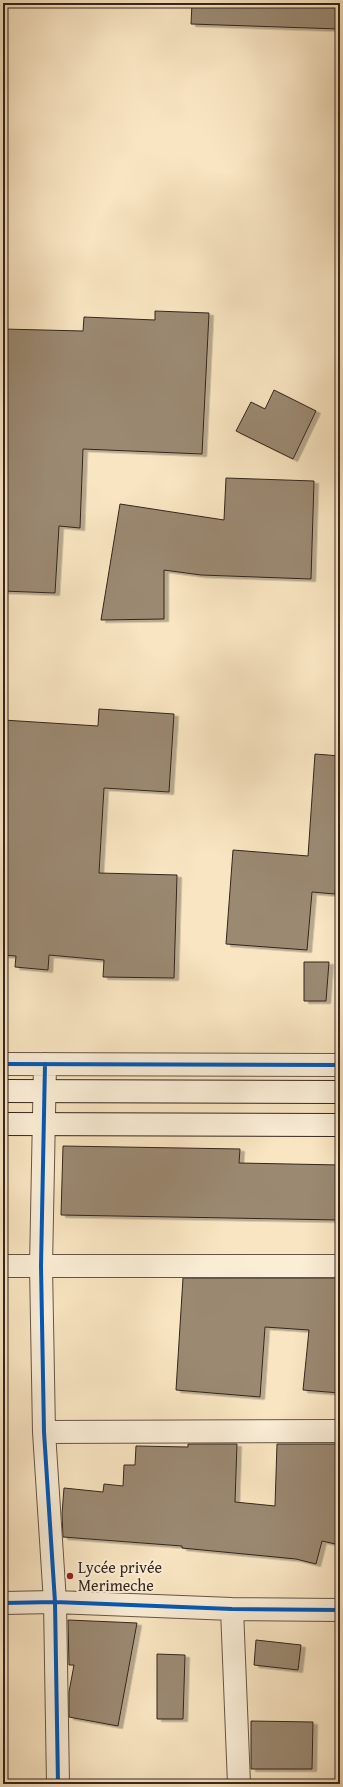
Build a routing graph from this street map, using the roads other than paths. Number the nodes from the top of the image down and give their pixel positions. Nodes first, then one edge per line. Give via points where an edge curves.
1 (3, 1064) edge
2 (45, 1064) junction
3 (340, 1065) edge
4 (3, 1091) edge
5 (45, 1091) junction
6 (340, 1092) edge
7 (3, 1124) edge
8 (43, 1124) junction
9 (340, 1125) edge
10 (3, 1266) edge
11 (41, 1266) junction
12 (340, 1266) edge
13 (340, 1431) edge
14 (44, 1432) junction
15 (55, 1602) junction
16 (3, 1603) edge
17 (232, 1609) junction
18 (340, 1610) edge
19 (58, 1784) edge
20 (239, 1784) edge

1 - 2 street
2 - 3 street
2 - 5 street
4 - 5 street
5 - 6 street
5 - 8 street
7 - 8 street
8 - 9 street
8 - 11 street
10 - 11 street
11 - 12 street
11 - 14 street
13 - 14 street
14 - 15 street
15 - 16 street
15 - 17 street
15 - 19 street
17 - 18 street
17 - 20 street

